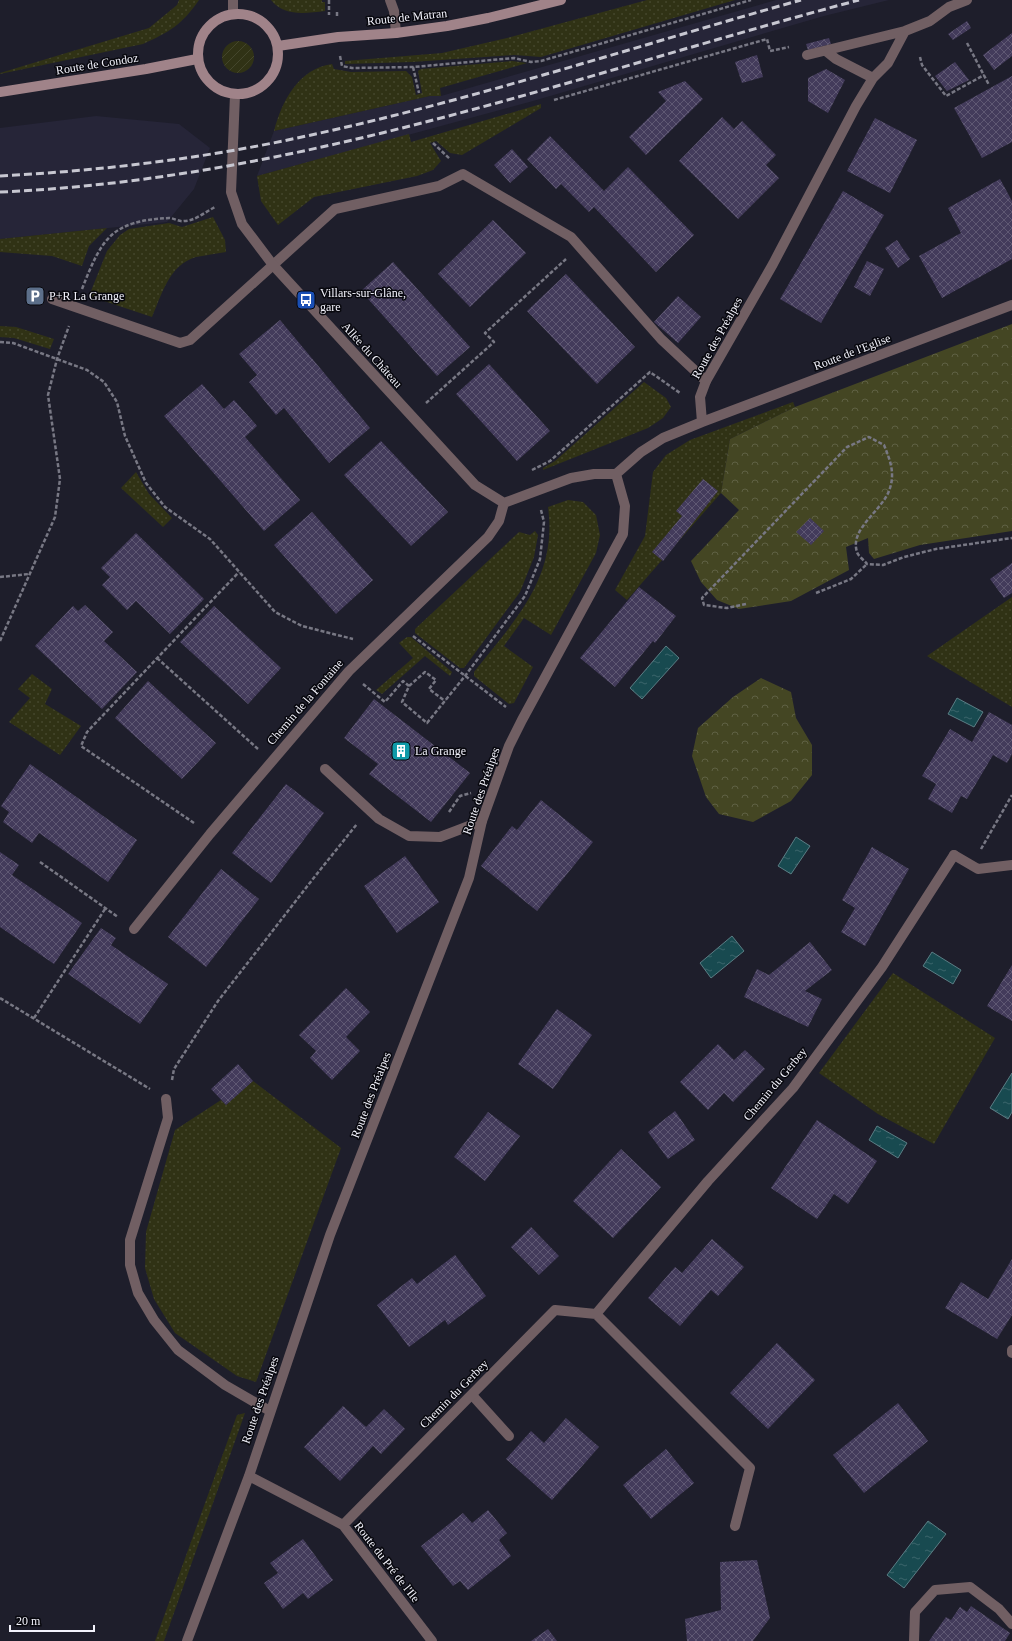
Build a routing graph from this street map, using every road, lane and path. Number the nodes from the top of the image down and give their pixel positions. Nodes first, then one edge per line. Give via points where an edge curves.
1 (233, 0) edge
2 (329, 0) edge
3 (390, 0) edge
4 (560, 0) edge
5 (752, 0) edge
6 (967, 0) edge
7 (233, 14) junction
8 (329, 15) dead end
9 (904, 31) junction
10 (396, 33) junction
11 (967, 43) dead end
12 (278, 46) junction
13 (779, 49) dead end
14 (826, 51) junction
15 (808, 54) dead end
16 (920, 57) dead end
17 (197, 59) junction
18 (984, 75) junction
19 (873, 78) junction
20 (989, 85) dead end
21 (0, 92) edge
22 (419, 93) dead end
23 (235, 95) junction
24 (554, 100) dead end
25 (184, 222) dead end
26 (580, 247) junction
27 (273, 265) junction
28 (52, 299) dead end
29 (1012, 305) edge
30 (75, 308) junction
31 (0, 342) edge
32 (57, 359) junction
33 (706, 381) junction
34 (700, 397) junction
35 (410, 417) junction
36 (702, 422) junction
37 (616, 474) junction
38 (536, 491) junction
39 (504, 503) junction
40 (1012, 538) edge
41 (867, 564) junction
42 (239, 572) junction
43 (30, 574) junction
44 (0, 577) edge
45 (816, 593) dead end
46 (746, 604) dead end
47 (399, 625) junction
48 (0, 642) edge
49 (375, 645) junction
50 (157, 658) junction
51 (349, 671) junction
52 (465, 676) junction
53 (409, 686) junction
54 (445, 701) junction
55 (522, 720) junction
56 (271, 761) junction
57 (324, 769) dead end
58 (475, 792) dead end
59 (1012, 795) edge
60 (369, 810) junction
61 (448, 813) dead end
62 (482, 821) junction
63 (210, 834) junction
64 (40, 862) dead end
65 (972, 865) junction
66 (1012, 865) edge
67 (105, 908) junction
68 (134, 929) joint
69 (0, 998) edge
70 (34, 1018) junction
71 (164, 1098) junction
72 (596, 1314) junction
73 (472, 1395) junction
74 (270, 1411) junction
75 (510, 1436) dead end
76 (248, 1476) junction
77 (343, 1526) junction
78 (735, 1526) dead end
79 (1012, 1624) edge
80 (187, 1641) edge
81 (432, 1641) edge
82 (914, 1641) edge

1 - 7 street
2 - 8 path
3 - 10 street
4 - 10 main road, Route de Matran via 488,18
5 - 22 path via 541,61 530,62 514,58 412,67
6 - 9 street via 949,7 930,21
7 - 12 main road via 246,14 266,24
7 - 17 main road via 212,23 202,36
9 - 14 street
9 - 19 street, Route des Préalpes via 888,63
10 - 12 main road, Route de Matran via 338,37
11 - 18 path
12 - 23 main road via 278,64 273,76 264,86 250,93
13 - 24 path via 770,51 767,39
14 - 15 street
14 - 19 street
16 - 18 path via 922,65 946,96
17 - 21 main road, Route de Condoz via 146,70
17 - 23 main road via 208,83 219,91
18 - 20 path
19 - 33 street, Route des Préalpes via 773,264
23 - 27 street, Allée du Château via 231,192 242,224
25 - 30 path via 171,218 128,224 117,230 100,248
26 - 27 street via 571,237 463,174 439,186 335,209
26 - 33 street via 661,339
26 - 35 path via 485,333 494,342
27 - 30 street via 190,340 180,343
27 - 35 street, Allée du Château
28 - 30 street
29 - 36 street, Route de l'Eglise
30 - 32 path
31 - 32 path via 13,343
32 - 42 path via 87,370 104,382 116,402 124,436 146,484 165,507 210,539
32 - 43 path via 48,395 60,479 55,517
33 - 34 street, Route des Préalpes
34 - 36 street, Route des Préalpes
34 - 38 path via 678,393 650,372 550,461 530,470
35 - 39 street, Allée du Château via 475,485
36 - 37 street via 663,438 641,452
37 - 38 street via 571,478
37 - 55 street, Route des Préalpes via 625,506 623,534
38 - 39 street
38 - 52 path via 544,522 540,559 525,596
39 - 47 street, Chemin de la Fontaine via 499,521 488,537
40 - 41 path via 936,549 882,565
41 - 45 path via 851,579
41 - 46 path via 857,553 856,541 860,530 881,505 890,488 892,467 884,446 869,437 847,447 702,598 704,605 727,608
42 - 49 path via 275,612 302,626
42 - 50 path
43 - 44 path
43 - 48 path
47 - 49 street, Chemin de la Fontaine
47 - 52 path
49 - 51 street, Chemin de la Fontaine
50 - 56 path
50 - 63 path via 87,732 80,746
51 - 53 path via 385,702 403,681
51 - 56 street, Chemin de la Fontaine
52 - 54 path
52 - 55 path
53 - 54 path via 425,672 436,680 429,689
53 - 54 path via 402,702 427,722
55 - 62 street, Route des Préalpes via 509,746
56 - 63 street, Chemin de la Fontaine
57 - 60 street
58 - 61 path via 460,796
59 - 65 path
60 - 62 street via 379,819 409,836 440,837
60 - 71 path via 218,1001 174,1069
62 - 74 street, Route des Préalpes via 468,878 330,1235
63 - 68 street, Chemin de la Fontaine
64 - 67 path
65 - 66 street via 978,869
65 - 72 street, Chemin du Gerbey via 954,855 882,967 793,1088 708,1181
67 - 68 path
67 - 70 path
69 - 70 path
70 - 71 path
71 - 74 street via 168,1118 130,1240 130,1265 138,1293 154,1320 178,1350 225,1385
72 - 73 street, Chemin du Gerbey via 555,1310
72 - 78 street via 750,1468
73 - 75 street
73 - 77 street, Chemin du Gerbey
74 - 76 street, Route des Préalpes
76 - 77 street, Route du Pré de l'Ile
76 - 80 street, Route des Préalpes
77 - 81 street, Route du Pré de l'Ile
79 - 82 street via 970,1587 935,1590 915,1612

